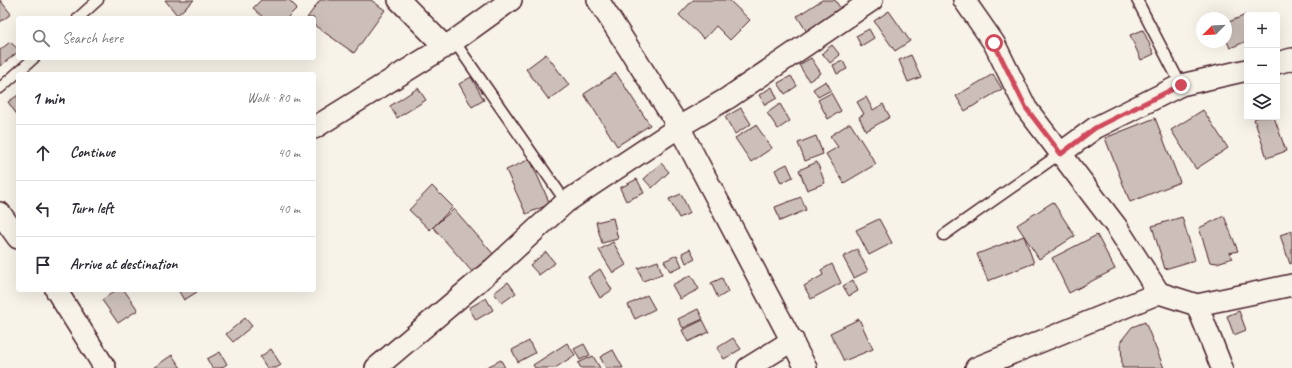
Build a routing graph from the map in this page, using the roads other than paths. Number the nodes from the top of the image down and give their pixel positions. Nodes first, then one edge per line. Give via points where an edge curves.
1 (98, 0) edge
2 (399, 0) edge
3 (511, 0) edge
4 (598, 0) edge
5 (872, 0) edge
6 (964, 0) edge
7 (1137, 0) edge
8 (80, 16) edge
9 (450, 44) junction
10 (1292, 59) edge
11 (32, 60) edge
12 (1280, 62) edge
13 (1244, 71) edge
14 (18, 72) edge
15 (16, 74) edge
16 (1181, 85) junction
17 (0, 88) edge
18 (316, 127) edge
19 (679, 127) junction
20 (1061, 154) junction
21 (566, 202) junction
22 (0, 214) edge
23 (16, 235) edge
24 (944, 235) dead end
25 (1292, 285) edge
26 (58, 292) edge
27 (1159, 293) junction
28 (1197, 305) junction
29 (793, 340) junction
30 (105, 368) edge
31 (376, 368) edge
32 (748, 368) edge
33 (806, 368) edge
34 (976, 368) edge
35 (1222, 368) edge

1 - 8 lane
2 - 9 street
3 - 9 street
4 - 19 street
5 - 19 street via 728,98
6 - 20 street via 994,43 1026,108
7 - 16 lane
9 - 18 street
9 - 21 lane
10 - 12 street
11 - 14 lane
13 - 16 street
15 - 17 lane
16 - 20 street via 1095,128
19 - 21 street
19 - 29 street
20 - 24 lane
20 - 27 street via 1116,226
21 - 31 street via 494,268
22 - 23 street
25 - 28 street
26 - 30 street
27 - 28 street
27 - 34 street
28 - 35 street
29 - 32 street
29 - 33 street

